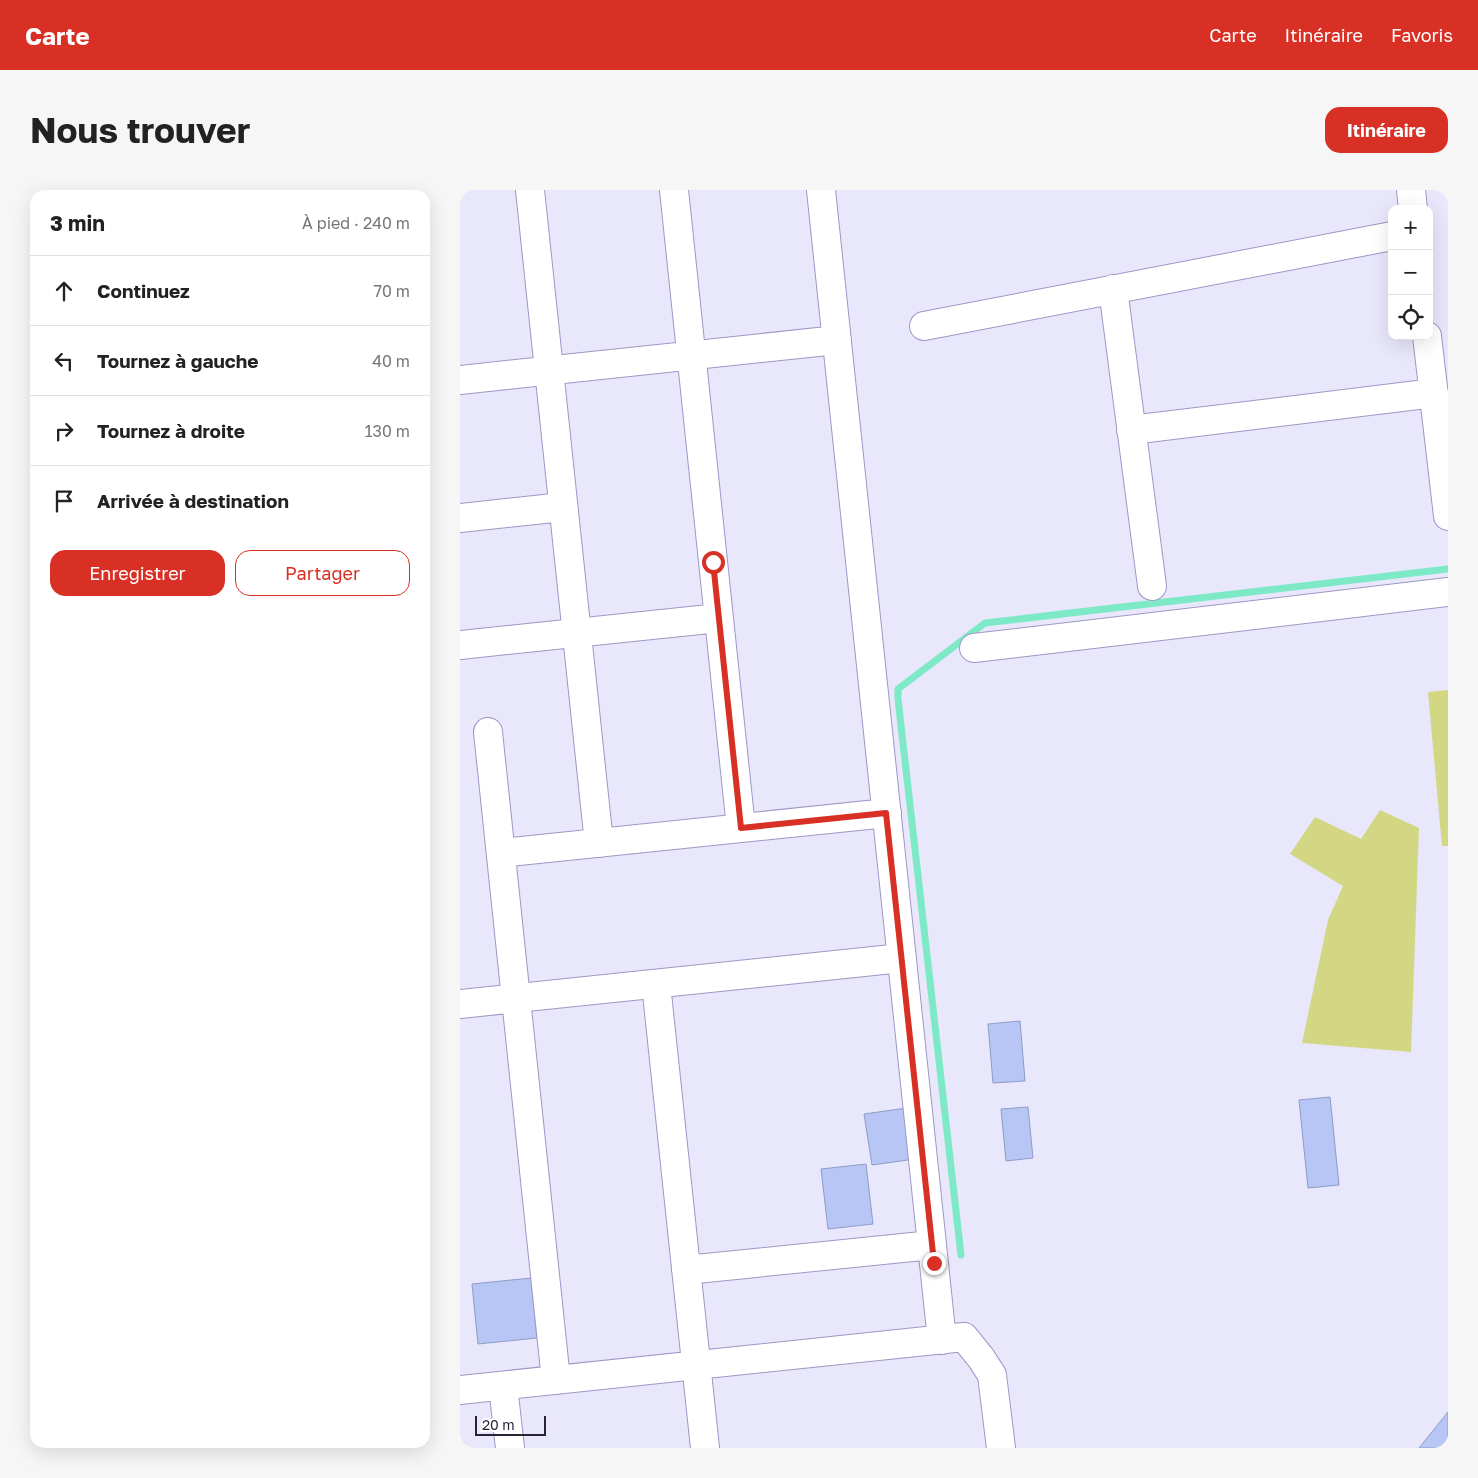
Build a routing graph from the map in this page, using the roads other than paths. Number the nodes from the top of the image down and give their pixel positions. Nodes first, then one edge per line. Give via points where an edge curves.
1 (530, 190) edge
2 (674, 190) edge
3 (821, 190) edge
4 (1411, 190) edge
5 (1413, 205) edge
6 (1388, 237) edge
7 (1113, 290) junction
8 (924, 326) dead end
9 (837, 340) junction
10 (1428, 340) edge
11 (691, 356) junction
12 (549, 370) junction
13 (460, 380) edge
14 (1434, 393) junction
15 (1131, 430) junction
16 (563, 508) junction
17 (1448, 516) edge
18 (460, 518) edge
19 (1152, 586) dead end
20 (1448, 592) edge
21 (719, 618) junction
22 (576, 633) junction
23 (460, 645) edge
24 (974, 648) dead end
25 (488, 732) dead end
26 (886, 813) junction
27 (741, 828) junction
28 (599, 843) junction
29 (501, 853) junction
30 (902, 958) junction
31 (656, 984) junction
32 (516, 998) junction
33 (460, 1004) edge
34 (932, 1244) junction
35 (686, 1270) junction
36 (942, 1340) junction
37 (696, 1365) junction
38 (556, 1380) junction
39 (503, 1386) junction
40 (460, 1390) edge
41 (510, 1448) edge
42 (705, 1448) edge
43 (1001, 1448) edge

1 - 12 street
2 - 11 street
3 - 9 street
4 - 5 street
6 - 7 street
7 - 8 street
7 - 15 street
9 - 11 street
9 - 26 street
10 - 14 street
11 - 12 street
11 - 21 street
12 - 13 street
12 - 16 street
14 - 15 street
14 - 17 street
15 - 19 street
16 - 18 street
16 - 22 street
20 - 24 street
21 - 22 street
21 - 27 street
22 - 23 street
22 - 28 street
25 - 29 street
26 - 27 street
26 - 30 street
27 - 28 street
28 - 29 street
29 - 32 street
30 - 31 street
30 - 34 street
31 - 32 street
31 - 35 street
32 - 33 street
32 - 38 street
34 - 35 street
34 - 36 street
35 - 37 street
36 - 37 street
36 - 43 street via 964,1337 992,1375
37 - 38 street
37 - 42 street
38 - 39 street
39 - 40 street
39 - 41 street

